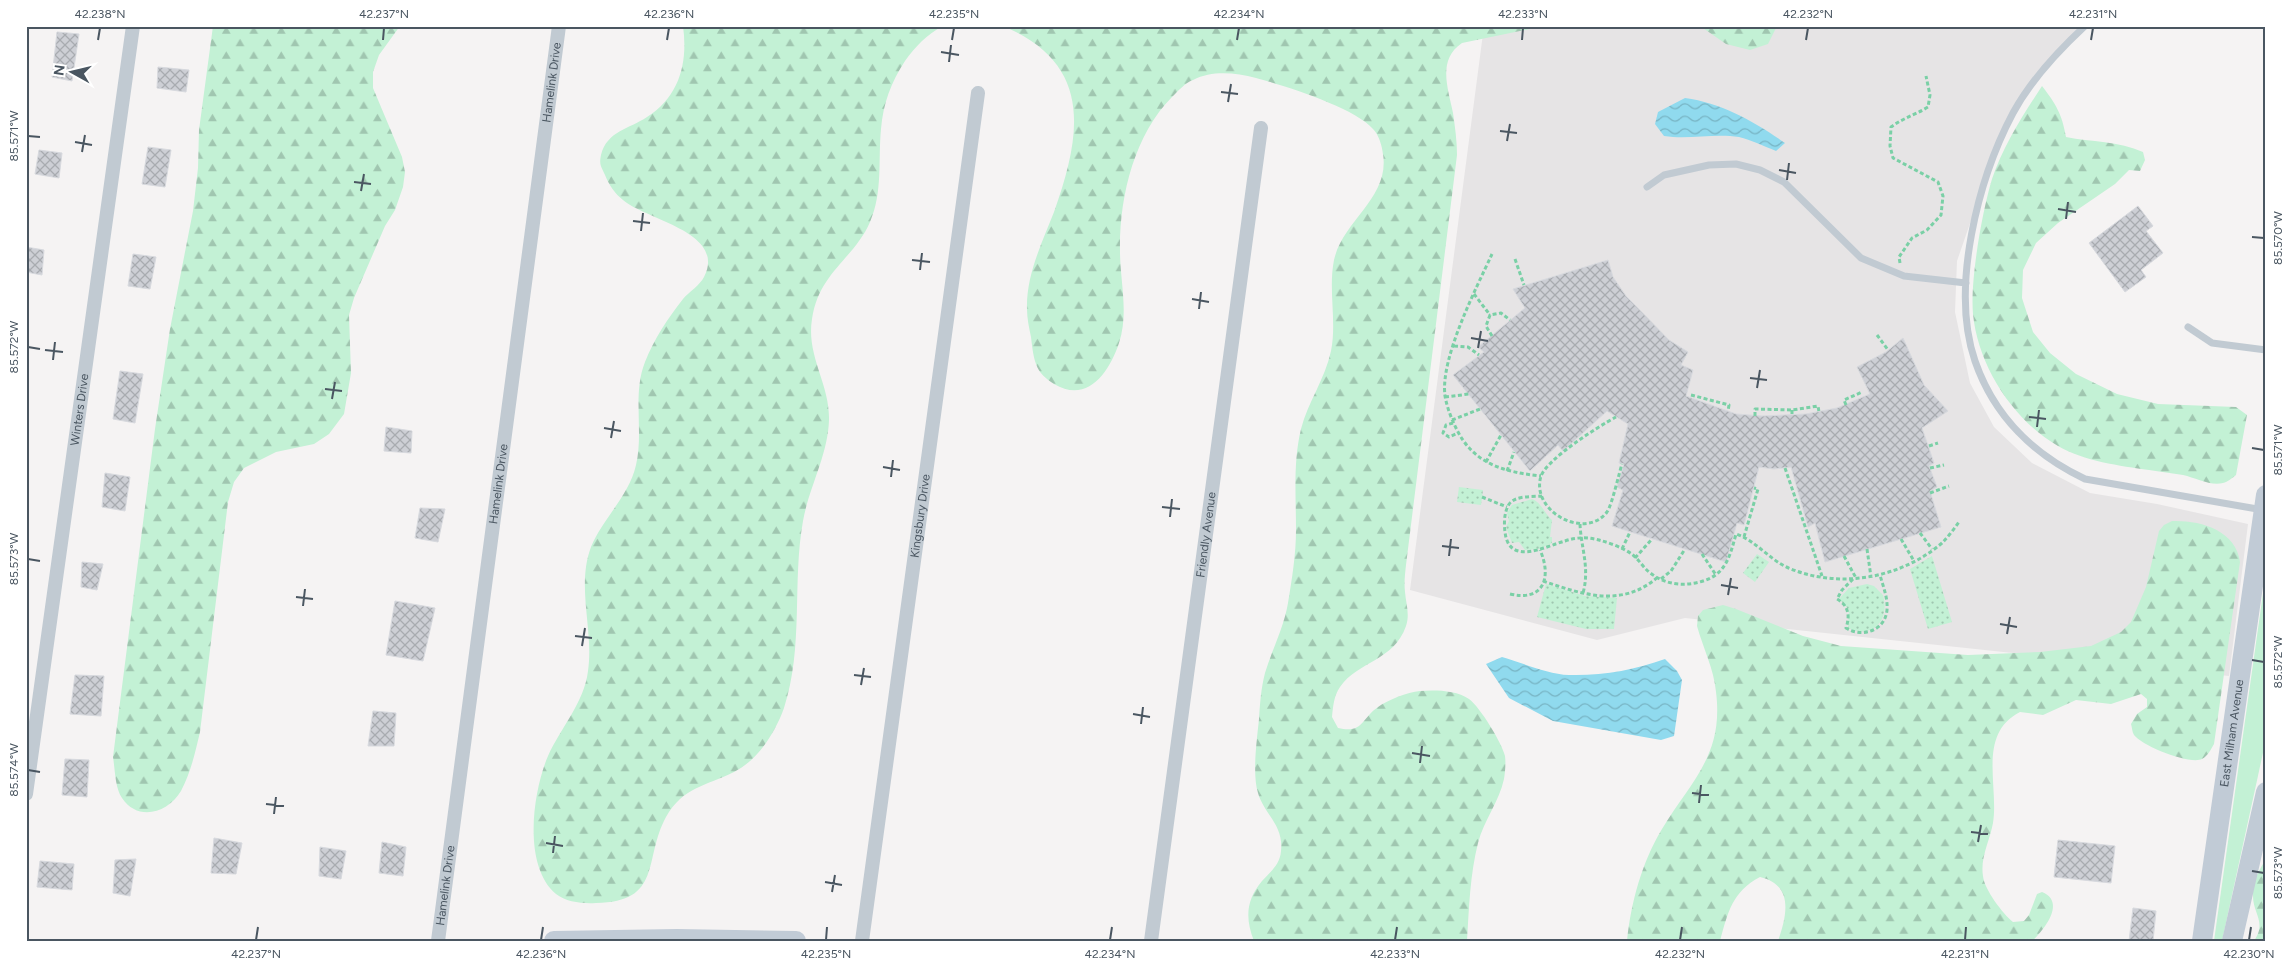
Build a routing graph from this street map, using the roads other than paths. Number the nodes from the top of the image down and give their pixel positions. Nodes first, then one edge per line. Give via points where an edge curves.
1 (134, 26) edge
2 (559, 26) edge
3 (2085, 26) edge
4 (978, 93) dead end
5 (1261, 128) dead end
6 (1647, 187) dead end
7 (1966, 283) junction
8 (2188, 327) dead end
9 (2266, 350) edge
10 (2265, 502) edge
11 (2266, 792) edge
12 (26, 794) edge
13 (438, 941) edge
14 (554, 941) edge
15 (796, 941) edge
16 (862, 941) edge
17 (1151, 941) edge
18 (2202, 941) edge
19 (2232, 941) edge

1 - 12 street, Winters Drive
2 - 13 street, Hamelink Drive
3 - 7 lane via 2057,52 2029,89 1996,148 1981,191
4 - 16 street, Kingsbury Drive
5 - 17 street, Friendly Avenue
6 - 7 lane via 1664,175 1709,165 1736,164 1760,170 1784,182 1861,258 1904,276
7 - 10 lane via 1968,324 1975,361 1989,391 2006,420 2030,445 2060,467 2085,479
8 - 9 lane via 2212,343
10 - 18 street, East Milham Avenue
11 - 19 street
14 - 15 street

